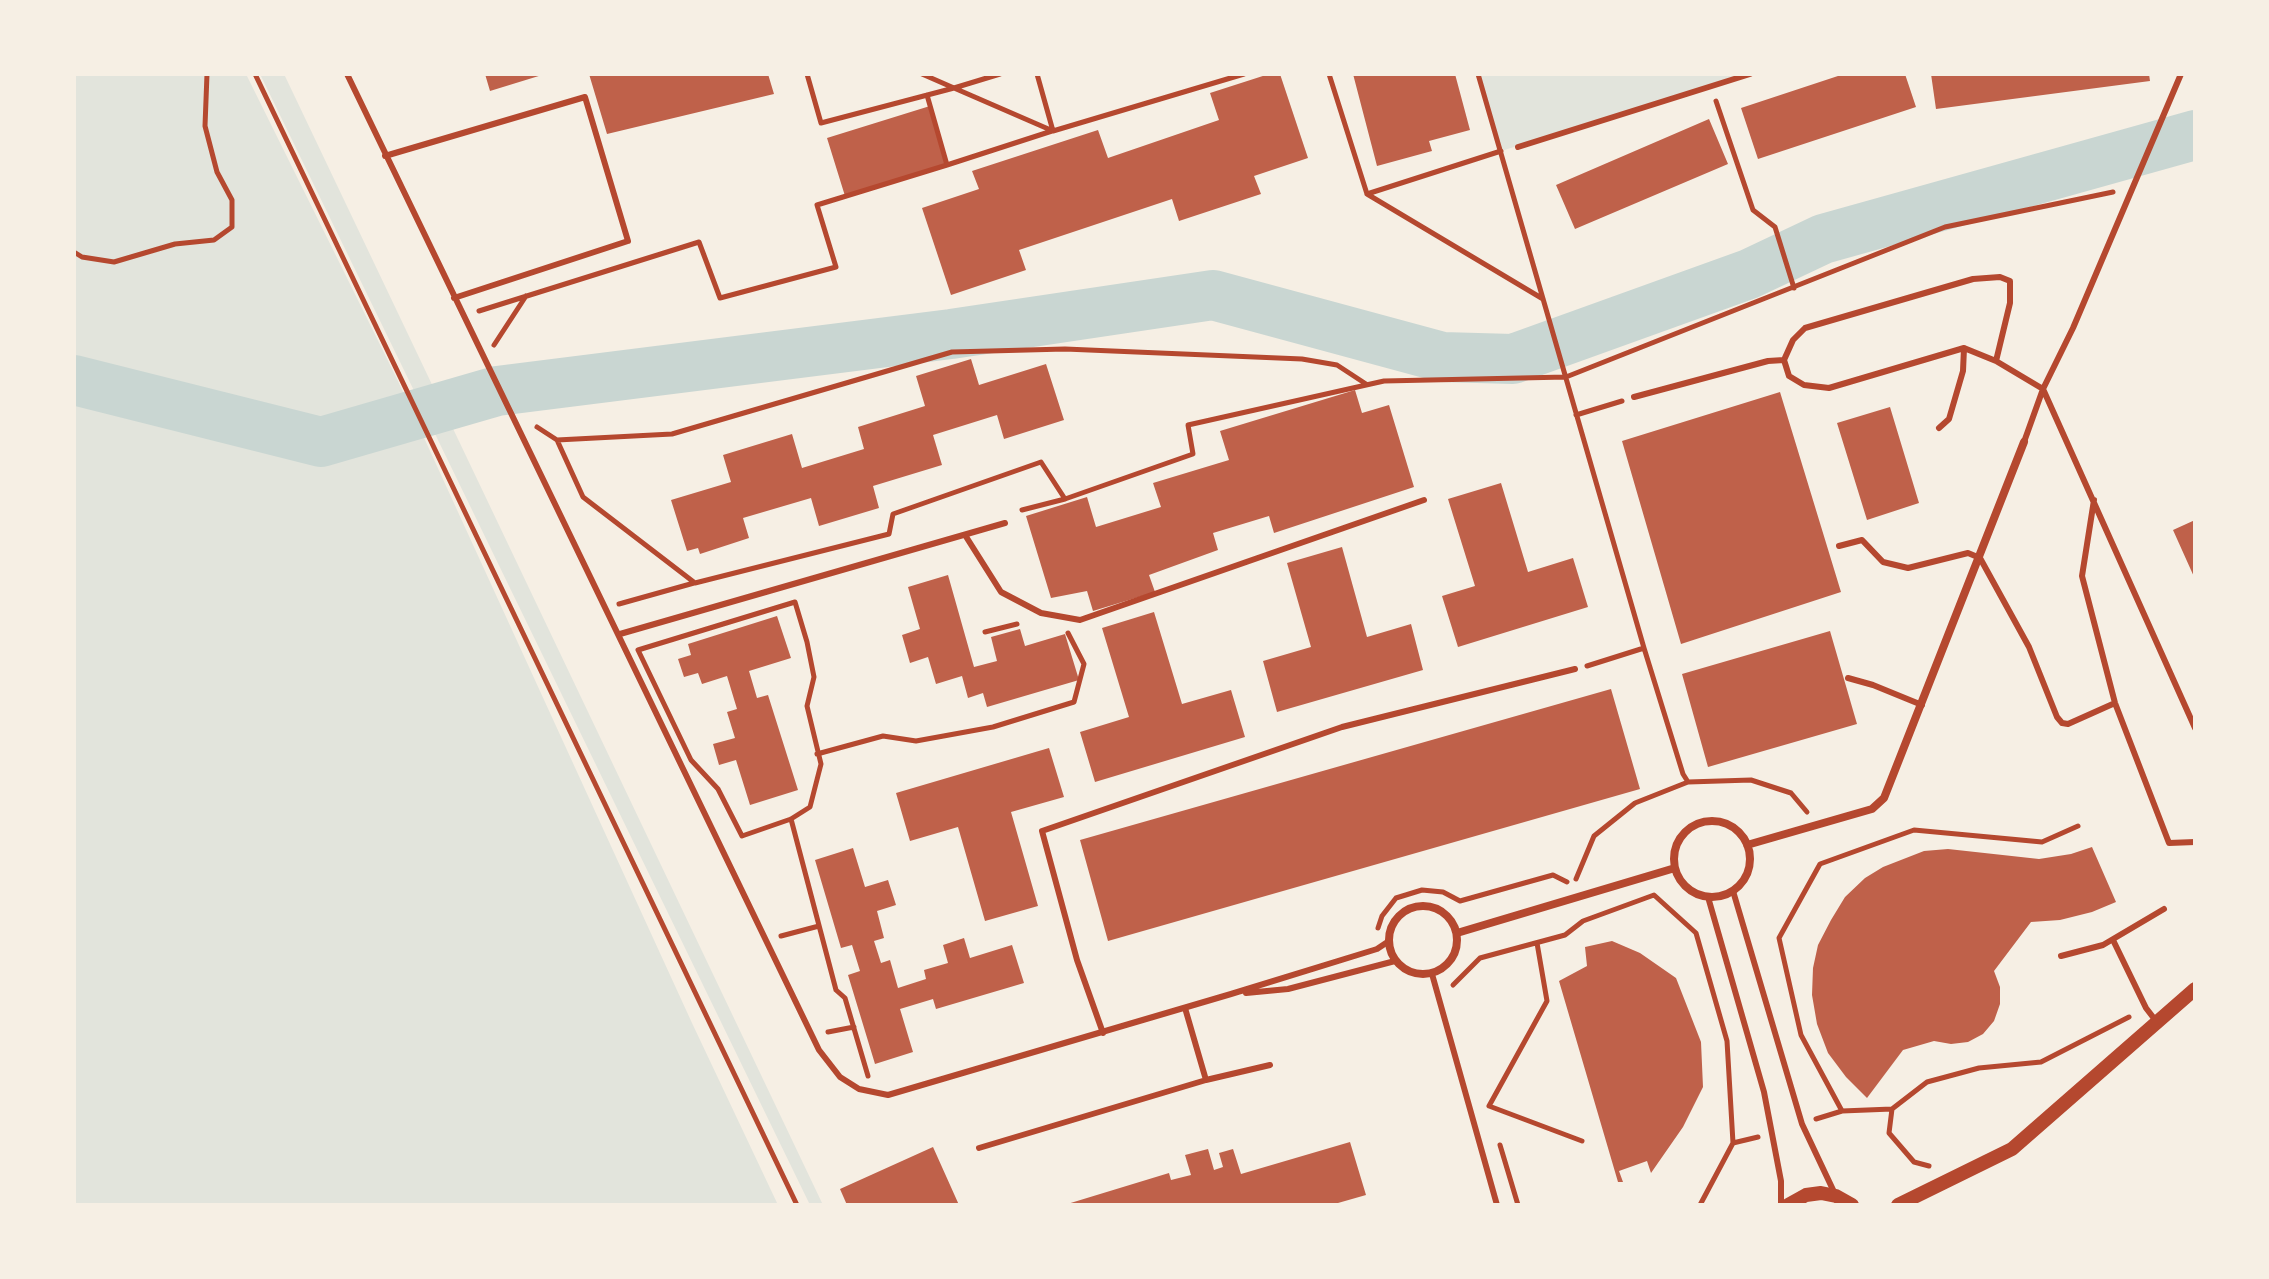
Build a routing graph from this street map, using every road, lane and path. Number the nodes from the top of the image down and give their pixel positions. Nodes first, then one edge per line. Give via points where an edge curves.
1 (207, 74) edge
2 (255, 74) edge
3 (347, 74) edge
4 (807, 74) edge
5 (922, 74) edge
6 (1000, 74) edge
7 (1037, 74) edge
8 (1213, 74) edge
9 (1244, 74) edge
10 (1329, 74) edge
11 (1478, 74) edge
12 (1750, 74) edge
13 (2181, 74) edge
14 (1216, 82) junction
15 (1711, 87) junction
16 (954, 88) junction
17 (927, 95) junction
18 (1053, 131) junction
19 (1518, 147) dead end
20 (1501, 151) junction
21 (385, 156) junction
22 (947, 165) junction
23 (2116, 191) dead end
24 (1367, 194) junction
25 (74, 252) edge
26 (1794, 288) junction
27 (526, 296) junction
28 (454, 298) junction
29 (1543, 299) junction
30 (478, 311) dead end
31 (1964, 348) junction
32 (492, 349) dead end
33 (1784, 360) junction
34 (1996, 361) junction
35 (1566, 377) junction
36 (1367, 384) junction
37 (2043, 389) junction
38 (1634, 397) joint
39 (1576, 415) junction
40 (526, 421) dead end
41 (1939, 428) dead end
42 (557, 440) junction
43 (2024, 442) joint
44 (1065, 499) junction
45 (1424, 500) dead end
46 (2094, 500) junction
47 (1022, 510) dead end
48 (1005, 523) dead end
49 (965, 535) junction
50 (1839, 546) dead end
51 (1980, 558) junction
52 (695, 583) junction
53 (616, 605) dead end
54 (1009, 613) dead end
55 (1017, 624) junction
56 (1029, 624) dead end
57 (1065, 627) dead end
58 (985, 632) dead end
59 (620, 634) junction
60 (1644, 648) junction
61 (1606, 660) dead end
62 (1575, 669) dead end
63 (1848, 678) dead end
64 (2115, 703) junction
65 (1922, 705) junction
66 (2195, 728) edge
67 (817, 754) junction
68 (1688, 782) junction
69 (1811, 815) dead end
70 (791, 819) junction
71 (2078, 826) dead end
72 (2195, 842) edge
73 (1747, 845) junction
74 (1675, 868) junction
75 (1733, 891) junction
76 (1708, 897) junction
77 (2164, 909) dead end
78 (819, 926) junction
79 (1457, 933) junction
80 (1375, 934) dead end
81 (777, 938) dead end
82 (2113, 940) junction
83 (1389, 941) junction
84 (1537, 943) junction
85 (2061, 956) dead end
86 (1395, 961) junction
87 (1432, 974) junction
88 (2195, 989) edge
89 (1231, 994) junction
90 (1457, 1000) dead end
91 (1185, 1008) junction
92 (2146, 1008) junction
93 (2157, 1022) junction
94 (854, 1027) junction
95 (825, 1033) dead end
96 (1103, 1033) junction
97 (2111, 1036) dead end
98 (1270, 1065) dead end
99 (869, 1080) dead end
100 (1206, 1080) junction
101 (1484, 1091) dead end
102 (1489, 1106) junction
103 (1892, 1109) junction
104 (1842, 1111) junction
105 (1816, 1119) dead end
106 (1493, 1120) dead end
107 (1497, 1134) dead end
108 (1758, 1137) dead end
109 (1582, 1141) dead end
110 (1733, 1143) junction
111 (979, 1148) dead end
112 (1936, 1168) dead end
113 (1836, 1196) junction
114 (797, 1205) edge
115 (1497, 1205) edge
116 (1518, 1205) edge
117 (1700, 1205) edge
118 (1781, 1205) edge
119 (1788, 1205) edge
120 (1852, 1205) edge
121 (1898, 1205) edge

1 - 25 path via 205,126 217,172 232,200 232,227 214,240 175,244 114,262
2 - 114 path
3 - 21 lane
4 - 17 path via 821,123
5 - 16 path
6 - 16 path
7 - 18 path
8 - 14 path
9 - 14 path
10 - 24 path
11 - 20 path
12 - 15 lane
13 - 37 lane
14 - 18 path
15 - 19 lane
15 - 26 path via 1753,210 1775,227
16 - 17 path
16 - 18 path
17 - 22 path
18 - 22 path
20 - 24 path
20 - 29 path
21 - 28 lane
21 - 28 lane via 585,97 628,241
22 - 27 path via 817,205 836,267 720,298 699,242
23 - 26 path via 1945,227
24 - 29 path
26 - 35 path
27 - 30 path
27 - 32 path
28 - 59 lane
29 - 35 path
31 - 33 lane via 1829,388 1804,385 1789,376
31 - 34 lane
31 - 41 lane via 1949,419
33 - 34 lane via 1805,328 1973,279 2000,277 2010,281 2010,303
33 - 38 lane
34 - 37 lane
35 - 36 path
35 - 39 path
36 - 42 path via 1337,365 1302,359 1065,349 952,352 672,434
36 - 44 path via 1188,425 1193,454
37 - 43 lane
37 - 46 lane
38 - 39 path
39 - 60 path
40 - 42 path
42 - 52 path via 583,497
43 - 51 street
44 - 47 path
44 - 52 path via 1041,462 893,514 889,534
45 - 49 lane via 1080,620 1041,613 1001,592
46 - 64 lane via 2082,576
46 - 66 lane
48 - 49 lane
49 - 59 lane
50 - 51 lane via 1862,540 1883,562 1908,568 1968,553
51 - 64 lane via 2029,647 2062,723
51 - 65 street
52 - 53 path
54 - 55 path
55 - 56 path
55 - 58 path
57 - 67 path via 1084,664 1074,702 993,727 916,741 883,736
59 - 96 lane via 819,1050 840,1077 859,1089 888,1095
60 - 61 path
60 - 68 path
62 - 96 lane via 1342,727 1042,831
63 - 65 lane
64 - 72 lane via 2169,843
65 - 73 street via 1884,798 1872,809
67 - 70 path via 821,764 810,807
67 - 70 path via 807,706 814,677 795,602 638,650 691,760 718,789 742,836
68 - 69 path via 1751,780 1791,793
68 - 80 path via 1635,803 1594,836 1573,885 1553,875 1460,901 1422,890 1396,898
70 - 78 path
71 - 104 path via 2042,842 1914,830 1820,864 1779,938 1801,1035
73 - 74 street via 1730,825 1702,822 1677,843
73 - 75 street via 1749,869
74 - 76 street via 1686,887
74 - 79 street
75 - 76 street
75 - 113 lane via 1802,1124
76 - 118 lane via 1764,1092
77 - 82 lane
78 - 81 path
78 - 94 path via 836,990 845,998
79 - 83 street via 1440,910 1421,906 1395,920
79 - 87 street via 1449,963
82 - 85 lane
82 - 92 lane
83 - 86 street
83 - 89 lane
84 - 90 path via 1480,958 1452,984
84 - 102 path via 1547,1001
84 - 110 path via 1654,895 1696,933 1727,1041
86 - 87 street via 1418,974
86 - 89 lane via 1288,989
87 - 115 lane
88 - 93 street
89 - 91 lane
91 - 96 lane
91 - 100 lane
92 - 93 lane
92 - 97 path
92 - 103 path via 2041,1062 1979,1068 1927,1082
93 - 121 street via 2012,1149
94 - 95 path
94 - 99 path
98 - 100 lane
100 - 111 lane
101 - 102 path
102 - 106 path
102 - 109 path
103 - 104 path
103 - 112 path via 1889,1133 1914,1162
104 - 105 path
107 - 116 path
108 - 110 path
110 - 117 path
113 - 119 street via 1806,1195
113 - 120 street

